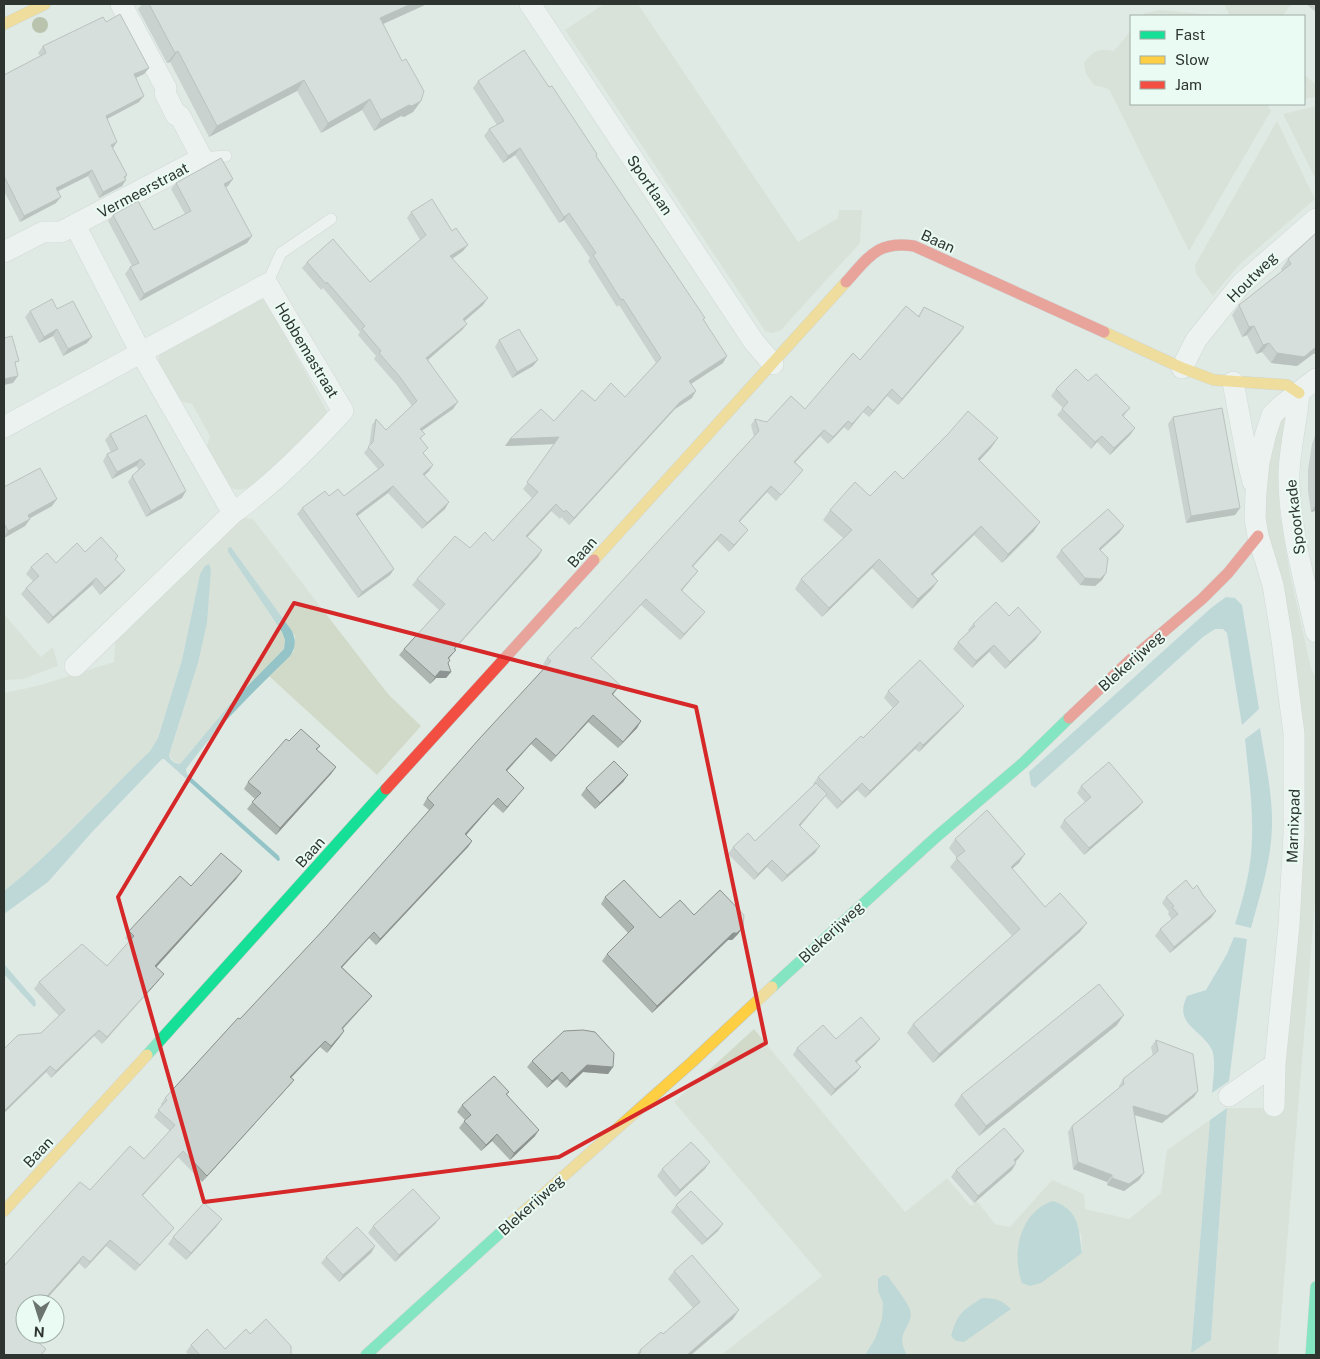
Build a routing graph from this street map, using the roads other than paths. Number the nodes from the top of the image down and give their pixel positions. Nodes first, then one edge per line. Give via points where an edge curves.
1 (45, 4) edge
2 (121, 4) edge
3 (530, 4) edge
4 (4, 24) edge
5 (226, 156) dead end
6 (202, 158) junction
7 (1316, 218) edge
8 (330, 219) dead end
9 (74, 225) junction
10 (4, 252) edge
11 (267, 284) junction
12 (140, 351) junction
13 (773, 364) junction
14 (1182, 368) junction
15 (1316, 379) edge
16 (1233, 382) junction
17 (1299, 393) junction
18 (4, 427) edge
19 (1256, 492) junction
20 (233, 513) junction
21 (1258, 536) junction
22 (1316, 632) edge
23 (75, 666) dead end
24 (1275, 1064) junction
25 (1229, 1096) dead end
26 (1274, 1106) dead end
27 (4, 1211) edge
28 (1316, 1287) edge
29 (366, 1355) edge
30 (1311, 1355) edge

1 - 4 street
2 - 6 street, Vermeerstraat via 166,88 165,93 176,115 180,116
3 - 13 street, Sportlaan via 754,342
5 - 6 lane
6 - 9 street, Vermeerstraat
7 - 14 street, Houtweg via 1241,284 1196,340
8 - 11 lane via 281,253
9 - 10 street, Vermeerstraat via 61,232 43,232
9 - 12 street
11 - 12 street
11 - 20 street, Hobbemastraat via 343,412 256,496
12 - 18 street
12 - 20 street
13 - 14 street, Baan via 874,251 900,244 921,249
13 - 27 street, Baan
14 - 16 street, Baan via 1214,380
15 - 17 street
16 - 17 street, Baan via 1287,385
16 - 19 street
17 - 19 street via 1272,415 1259,462
17 - 22 street, Spoorkade via 1290,462 1290,494
19 - 21 street
20 - 23 street, Hobbemastraat
21 - 24 street, Marnixpad via 1273,585 1294,734 1294,833
21 - 29 street, Blekerijweg via 1202,599 1129,661 1023,763 848,916 692,1062
24 - 25 street
24 - 26 street, Marnixpad
28 - 30 street

